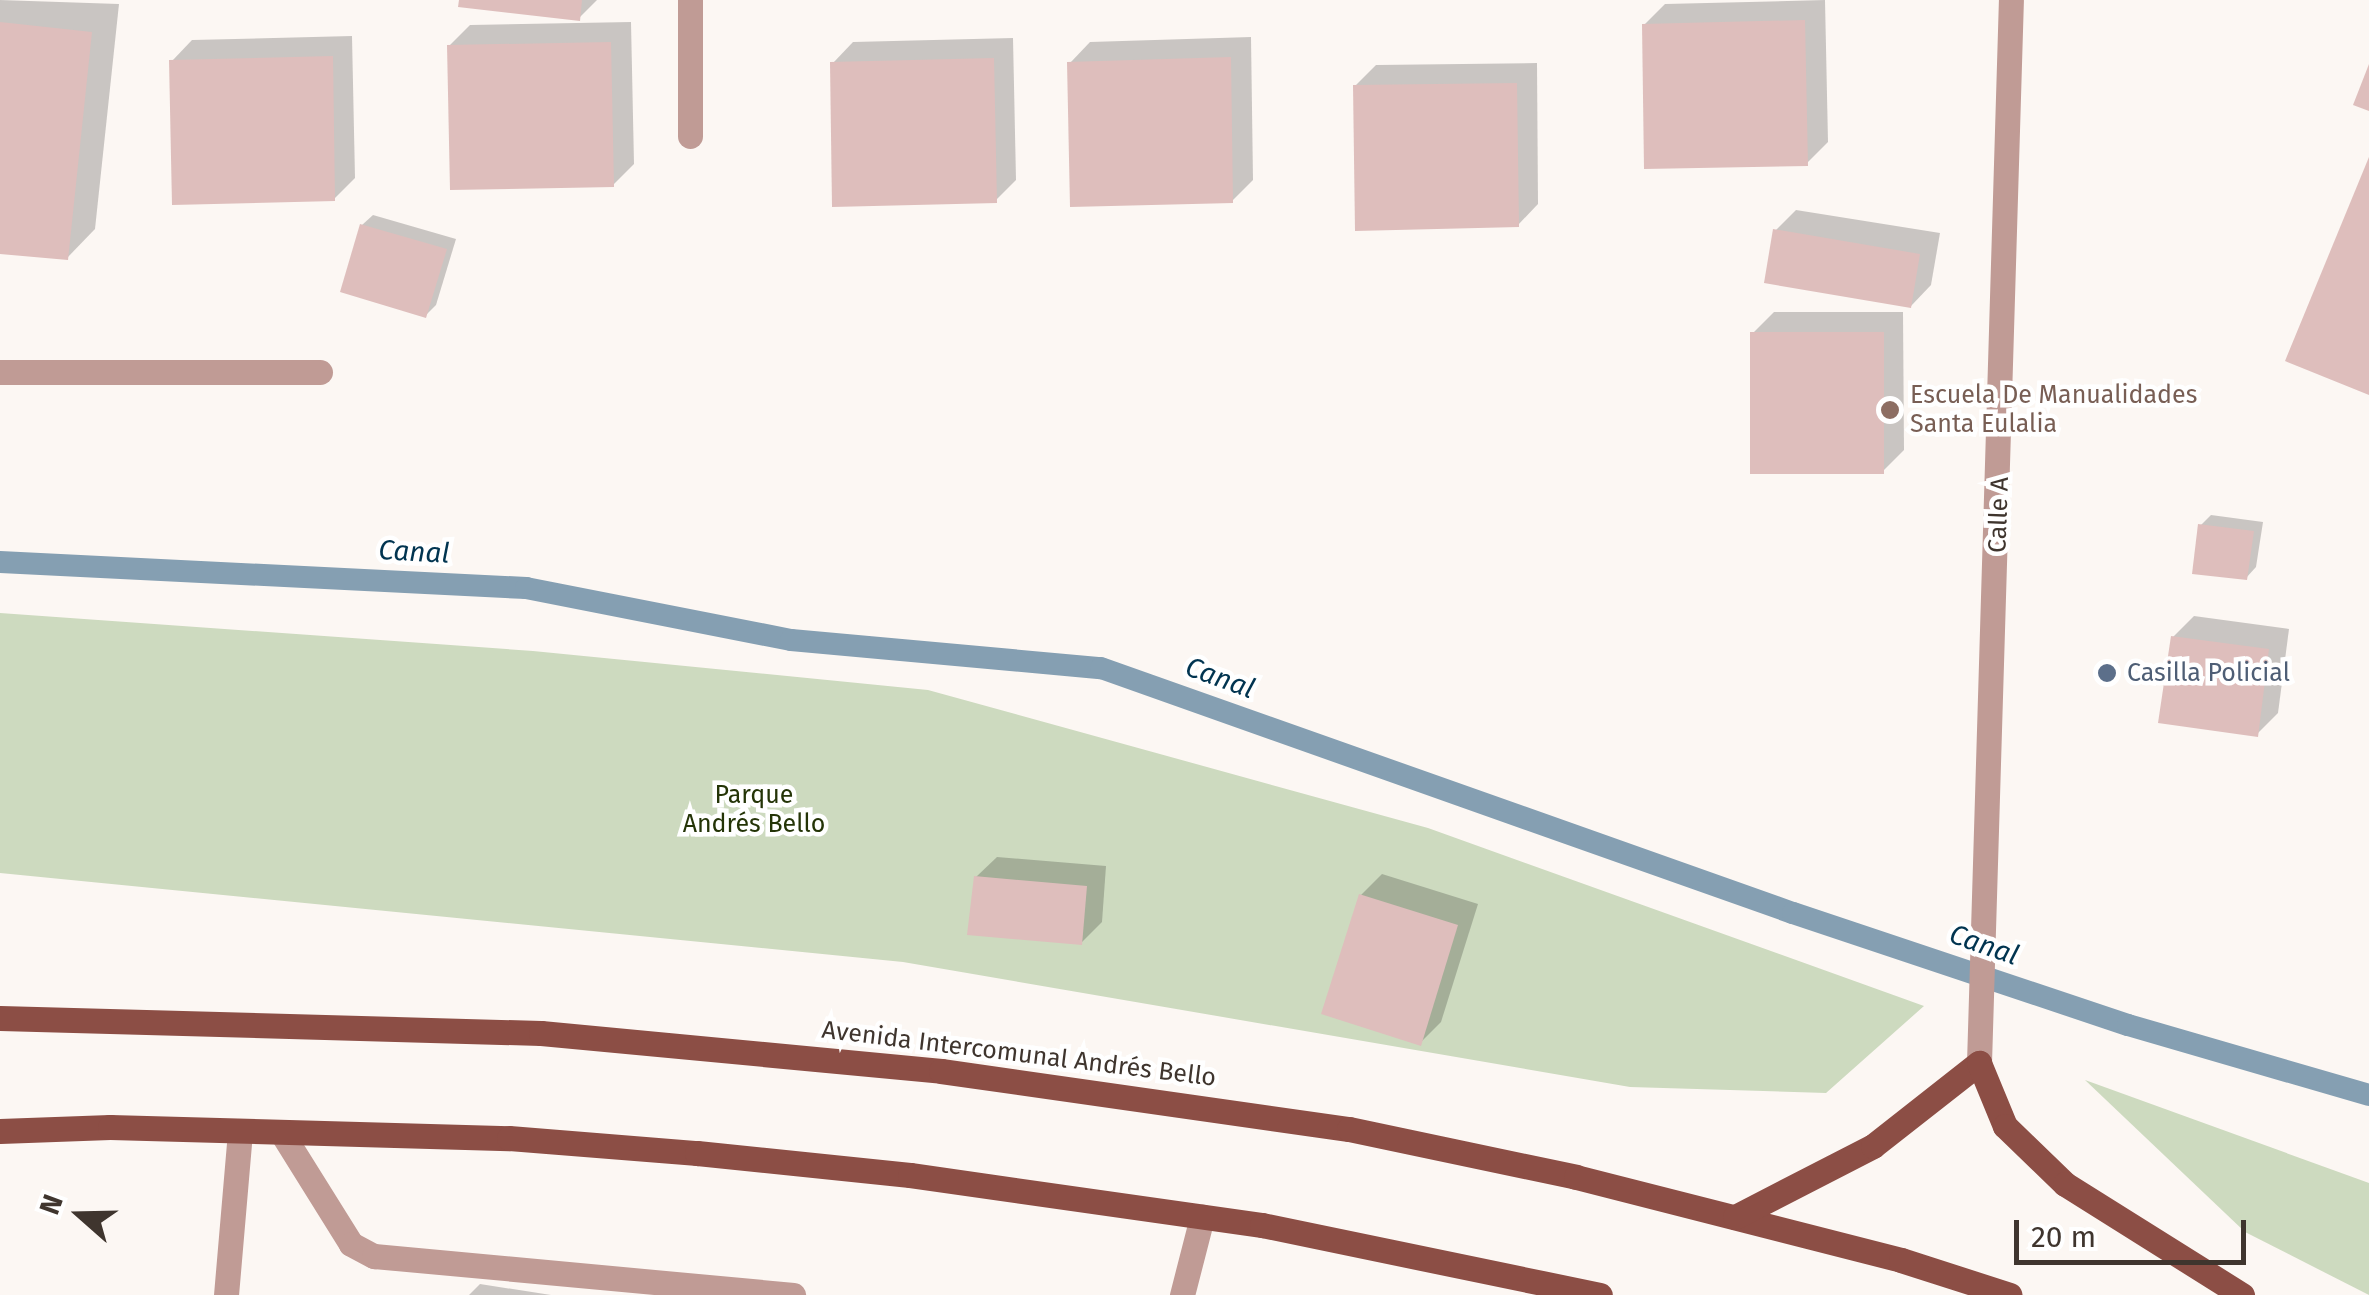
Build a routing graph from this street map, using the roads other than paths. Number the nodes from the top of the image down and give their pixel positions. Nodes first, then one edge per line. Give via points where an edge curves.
1 (690, 0) edge
2 (2012, 0) edge
3 (690, 136) dead end
4 (0, 372) edge
5 (320, 372) dead end
6 (0, 1018) edge
7 (1979, 1059) junction
8 (0, 1131) edge
9 (240, 1133) junction
10 (283, 1135) junction
11 (1202, 1217) junction
12 (1735, 1217) junction
13 (226, 1295) edge
14 (792, 1295) edge
15 (1182, 1295) edge
16 (1600, 1295) edge
17 (2010, 1295) edge
18 (2242, 1295) edge

1 - 3 street
2 - 7 street, Calle A
4 - 5 street
6 - 12 main road, Avenida Intercomunal Andrés Bello via 541,1033 941,1071 1349,1129
7 - 12 main road via 1874,1146
7 - 18 main road via 2004,1126 2065,1184
8 - 9 main road
9 - 10 main road
9 - 13 street
10 - 11 main road via 510,1138 697,1153
10 - 14 street via 351,1244 374,1256
11 - 15 street
11 - 16 main road
12 - 17 main road, Avenida Intercomunal Andrés Bello

